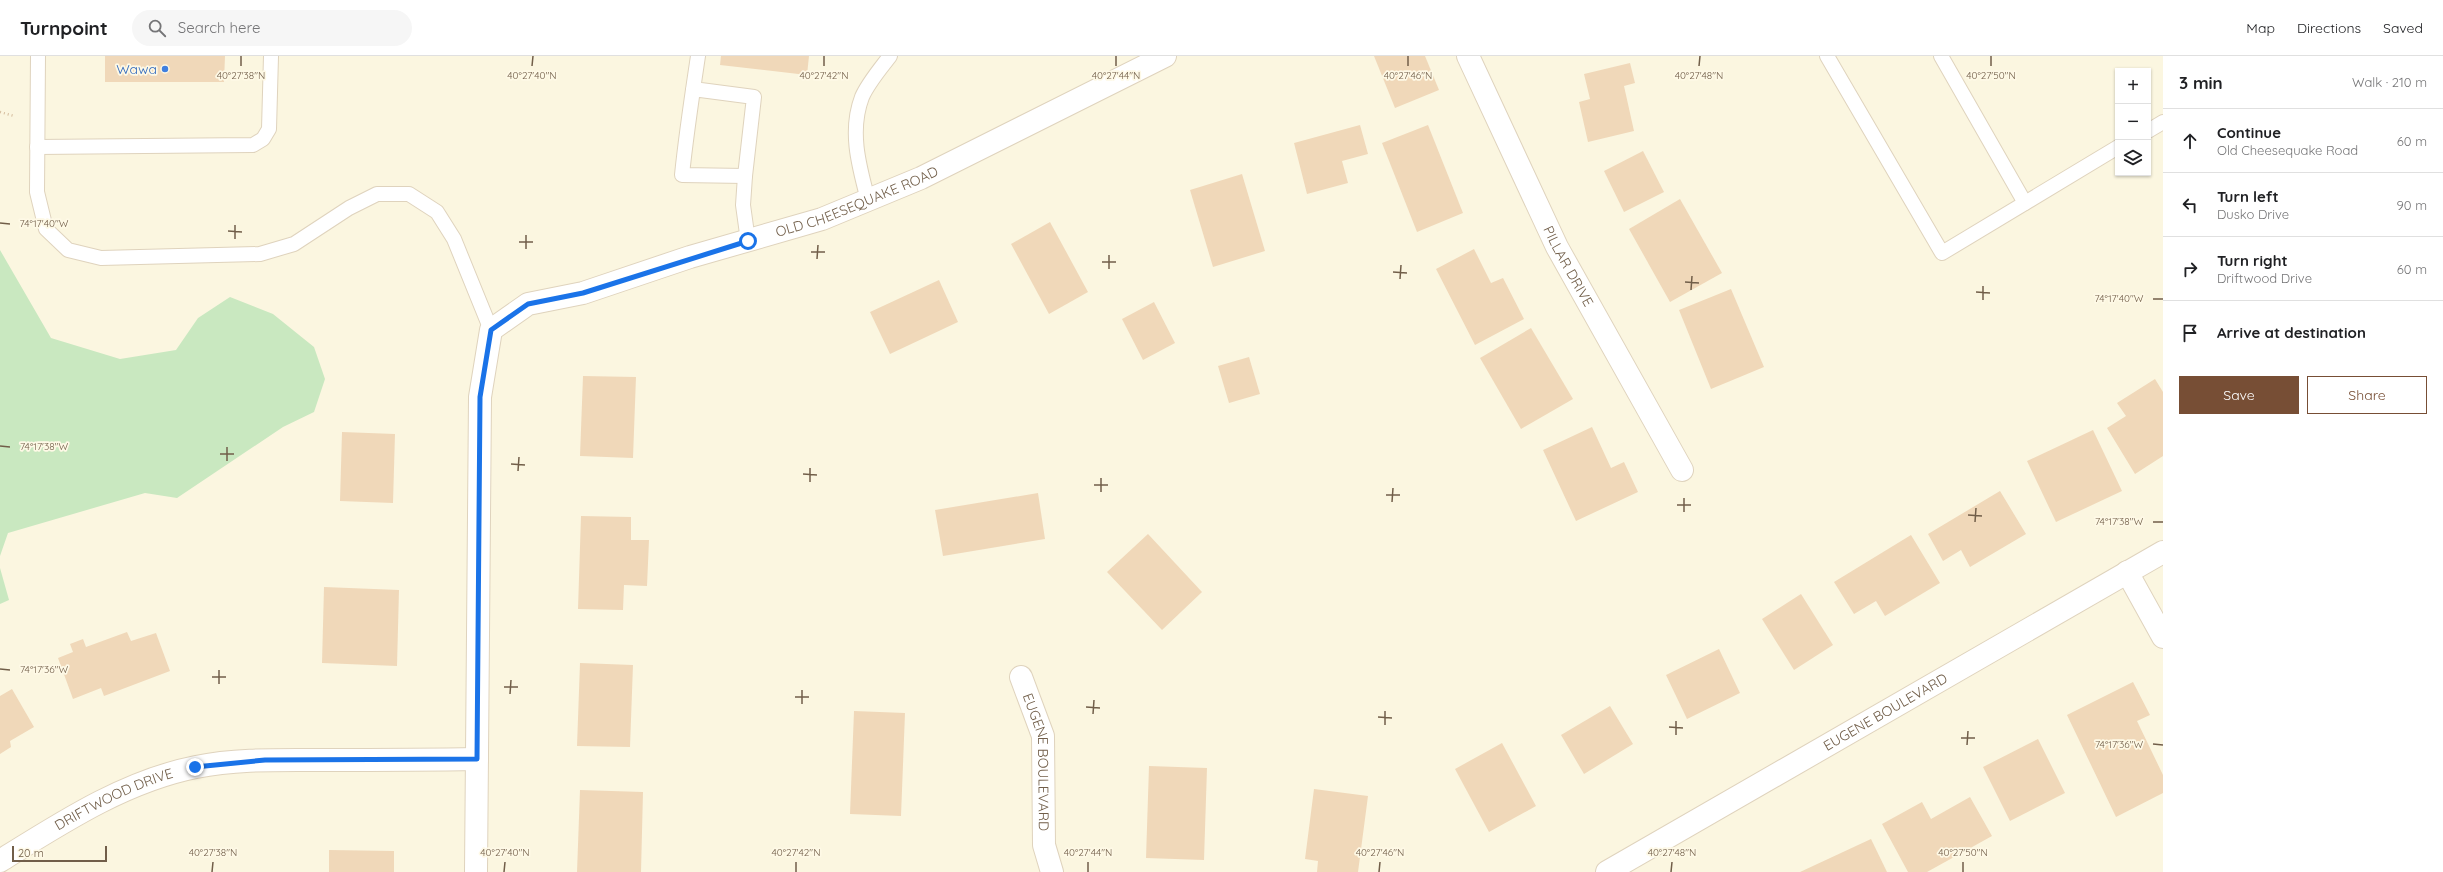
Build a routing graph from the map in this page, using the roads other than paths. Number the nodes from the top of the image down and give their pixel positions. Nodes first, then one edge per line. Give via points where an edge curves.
1 (38, 56) edge
2 (271, 56) edge
3 (698, 56) edge
4 (890, 56) edge
5 (1165, 56) edge
6 (1468, 56) edge
7 (1828, 56) edge
8 (1940, 56) edge
9 (693, 89) junction
10 (2163, 122) edge
11 (2151, 129) edge
12 (37, 147) junction
13 (2115, 149) edge
14 (745, 176) junction
15 (868, 200) junction
16 (2025, 203) junction
17 (748, 241) junction
18 (491, 330) junction
19 (1682, 470) dead end
20 (2163, 552) edge
21 (2127, 572) junction
22 (2163, 637) edge
23 (1021, 677) dead end
24 (477, 759) junction
25 (0, 860) edge
26 (476, 872) edge
27 (1052, 872) edge
28 (1607, 872) edge

1 - 12 lane
2 - 12 lane via 269,129 263,139 253,145
3 - 9 lane
4 - 15 lane via 862,96 854,132
5 - 15 street, OLD CHEESEQUAKE ROAD via 921,178
6 - 19 street, PILLAR DRIVE via 1557,247
7 - 16 lane via 1942,253
8 - 16 lane
9 - 14 lane via 754,97
9 - 14 lane via 682,175
10 - 11 lane
12 - 18 lane via 37,192 46,229 68,250 101,258 260,254 294,244 349,208 377,194 409,194 437,212 454,239
13 - 16 lane
14 - 17 lane via 743,205
15 - 17 street, OLD CHEESEQUAKE ROAD via 822,219
17 - 18 street, OLD CHEESEQUAKE ROAD via 583,293 528,304
18 - 24 street via 480,397
20 - 21 street, EUGENE BOULEVARD
21 - 22 street
21 - 28 street, EUGENE BOULEVARD
23 - 27 street, EUGENE BOULEVARD via 1043,736 1044,845
24 - 25 street, DRIFTWOOD DRIVE via 265,760 195,767 124,791
24 - 26 street

